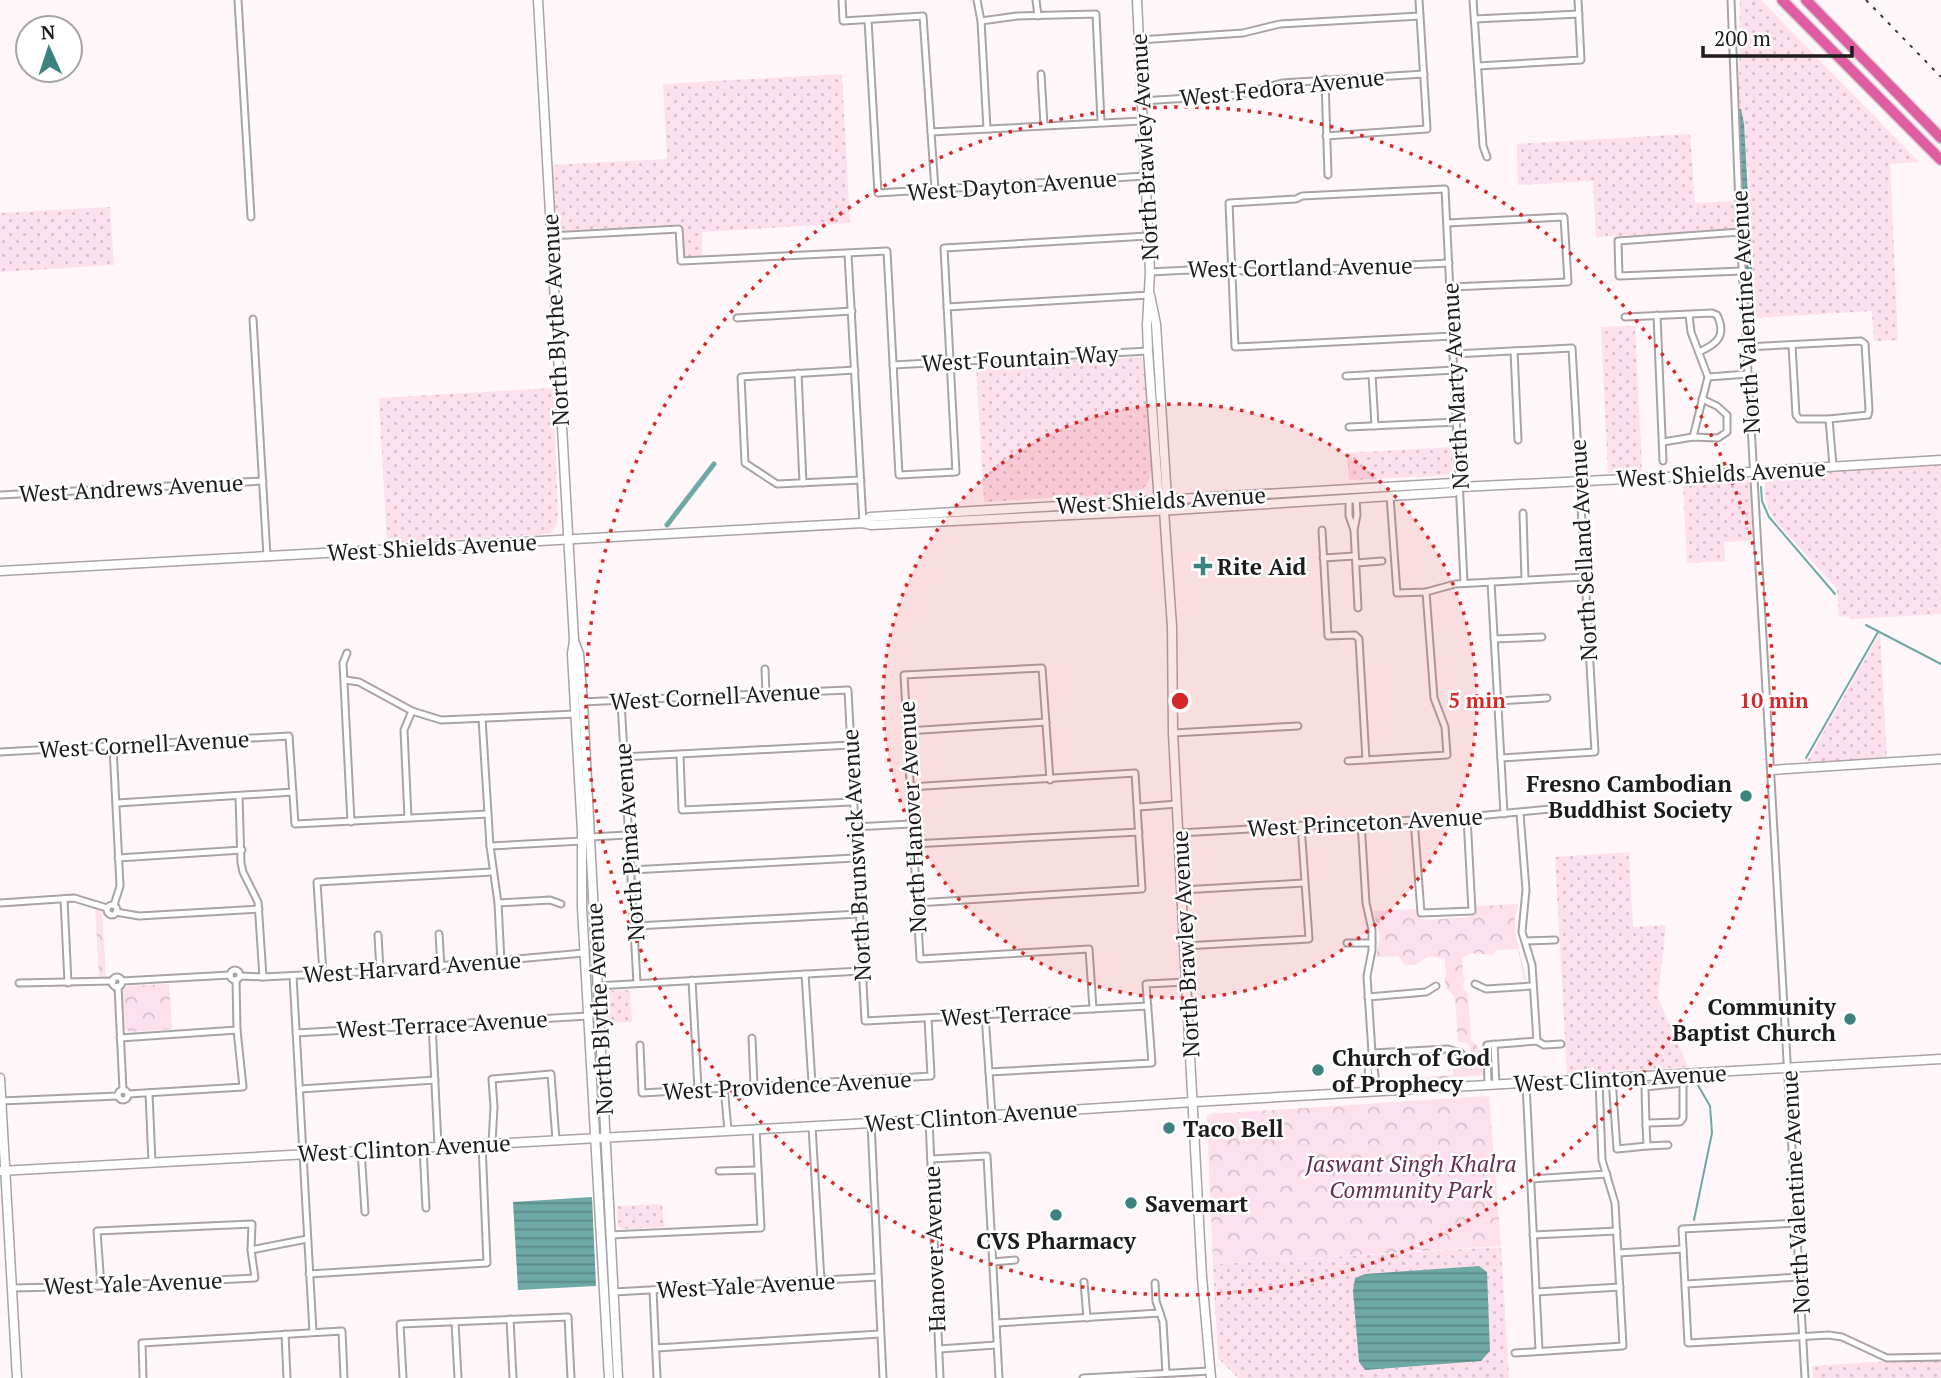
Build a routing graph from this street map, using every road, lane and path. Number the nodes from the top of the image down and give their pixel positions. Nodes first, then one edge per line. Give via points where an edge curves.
1 (238, 0) edge
2 (538, 0) edge
3 (842, 0) edge
4 (976, 0) edge
5 (1036, 0) edge
6 (1137, 0) edge
7 (1419, 0) edge
8 (1474, 0) edge
9 (1578, 0) edge
10 (1731, 0) edge
11 (1782, 0) edge
12 (1806, 0) edge
13 (1579, 14) junction
14 (1038, 16) junction
15 (1420, 16) junction
16 (1475, 19) junction
17 (868, 20) junction
18 (981, 21) junction
19 (1139, 40) junction
20 (1478, 66) junction
21 (1041, 74) dead end
22 (1424, 74) junction
23 (1325, 79) junction
24 (1141, 101) junction
25 (1142, 121) junction
26 (1101, 122) junction
27 (1044, 125) junction
28 (986, 129) junction
29 (931, 132) junction
30 (1326, 136) junction
31 (1941, 138) edge
32 (1487, 157) dead end
33 (1941, 160) edge
34 (1328, 175) dead end
35 (1145, 176) junction
36 (935, 190) junction
37 (251, 217) dead end
38 (1447, 223) junction
39 (1740, 232) junction
40 (550, 236) junction
41 (1148, 236) junction
42 (848, 254) junction
43 (1449, 263) junction
44 (1230, 271) junction
45 (1742, 271) junction
46 (1150, 272) junction
47 (1451, 287) junction
48 (1150, 295) junction
49 (947, 307) junction
50 (852, 311) junction
51 (1657, 315) junction
52 (1689, 315) junction
53 (1625, 317) dead end
54 (737, 318) dead end
55 (253, 319) dead end
56 (1453, 336) junction
57 (1792, 345) junction
58 (1746, 347) junction
59 (1148, 351) junction
60 (1514, 351) junction
61 (1699, 352) junction
62 (1454, 354) junction
63 (950, 362) junction
64 (893, 365) junction
65 (855, 370) junction
66 (1149, 370) junction
67 (1455, 370) junction
68 (798, 373) junction
69 (1372, 374) junction
70 (1748, 374) junction
71 (1346, 376) dead end
72 (1708, 377) junction
73 (1702, 399) junction
74 (1162, 416) junction
75 (1829, 419) junction
76 (1457, 422) junction
77 (1375, 426) junction
78 (1349, 427) dead end
79 (1693, 437) junction
80 (1518, 440) dead end
81 (1662, 442) junction
82 (1941, 460) edge
83 (1663, 461) dead end
84 (1833, 466) junction
85 (1753, 471) junction
86 (861, 480) junction
87 (263, 481) junction
88 (1579, 481) junction
89 (803, 483) junction
90 (1460, 487) junction
91 (1343, 490) junction
92 (1287, 493) junction
93 (0, 495) edge
94 (1390, 496) junction
95 (1353, 498) junction
96 (1162, 499) junction
97 (1298, 501) junction
98 (1258, 504) junction
99 (1164, 510) junction
100 (1523, 513) dead end
101 (863, 523) junction
102 (1322, 530) dead end
103 (568, 539) junction
104 (267, 556) junction
105 (1323, 558) junction
106 (1356, 560) junction
107 (1382, 561) dead end
108 (0, 571) edge
109 (1584, 577) junction
110 (1525, 580) junction
111 (1491, 582) junction
112 (1465, 583) junction
113 (1426, 592) junction
114 (1358, 608) dead end
115 (1542, 637) dead end
116 (1494, 639) junction
117 (574, 640) junction
118 (347, 653) dead end
119 (765, 668) dead end
120 (345, 680) junction
121 (574, 684) junction
122 (848, 690) joint
123 (766, 694) junction
124 (1547, 698) dead end
125 (621, 701) junction
126 (1498, 701) junction
127 (583, 703) junction
128 (412, 710) junction
129 (576, 713) junction
130 (482, 718) junction
131 (1045, 722) junction
132 (1298, 726) dead end
133 (906, 731) junction
134 (1173, 733) junction
135 (584, 734) junction
136 (851, 745) junction
137 (113, 747) junction
138 (0, 752) edge
139 (680, 754) junction
140 (623, 757) junction
141 (1500, 758) junction
142 (1941, 759) edge
143 (1366, 760) junction
144 (1348, 761) dead end
145 (1772, 770) junction
146 (1050, 780) junction
147 (909, 787) junction
148 (293, 792) junction
149 (239, 796) junction
150 (852, 802) junction
151 (117, 803) junction
152 (1178, 804) junction
153 (1139, 807) junction
154 (1550, 809) dead end
155 (1520, 813) junction
156 (488, 814) junction
157 (1504, 814) junction
158 (1467, 817) junction
159 (408, 818) junction
160 (1415, 819) junction
161 (351, 821) junction
162 (1361, 822) junction
163 (911, 824) junction
164 (1301, 825) junction
165 (854, 827) junction
166 (1139, 832) junction
167 (1180, 833) junction
168 (627, 835) junction
169 (586, 839) junction
170 (912, 844) junction
171 (490, 846) junction
172 (242, 850) junction
173 (118, 858) junction
174 (855, 858) junction
175 (631, 870) junction
176 (492, 872) junction
177 (1304, 883) junction
178 (1182, 890) junction
179 (64, 899) junction
180 (0, 903) edge
181 (498, 903) junction
182 (916, 903) junction
183 (561, 904) dead end
184 (113, 908) junction
185 (259, 909) junction
186 (859, 914) junction
187 (636, 926) junction
188 (439, 934) dead end
189 (378, 935) dead end
190 (1555, 940) dead end
191 (1526, 941) junction
192 (1347, 943) dead end
193 (1372, 943) junction
194 (1185, 946) junction
195 (584, 953) junction
196 (501, 962) junction
197 (441, 967) junction
198 (380, 971) junction
199 (861, 971) junction
200 (323, 974) junction
201 (805, 974) junction
202 (293, 976) junction
203 (263, 977) junction
204 (238, 978) junction
205 (692, 980) junction
206 (1186, 982) junction
207 (19, 983) dead end
208 (68, 983) junction
209 (637, 983) junction
210 (120, 984) junction
211 (1475, 984) dead end
212 (596, 986) junction
213 (1436, 986) dead end
214 (1532, 986) junction
215 (1368, 997) junction
216 (1148, 1006) junction
217 (1093, 1009) junction
218 (985, 1015) junction
219 (588, 1016) junction
220 (928, 1018) junction
221 (864, 1021) joint
222 (432, 1024) junction
223 (237, 1030) junction
224 (296, 1032) junction
225 (120, 1038) junction
226 (752, 1038) dead end
227 (1537, 1041) junction
228 (1561, 1044) dead end
229 (640, 1045) dead end
230 (1371, 1053) junction
231 (1461, 1053) dead end
232 (1941, 1059) edge
233 (1788, 1068) junction
234 (989, 1072) junction
235 (0, 1078) edge
236 (1612, 1079) junction
237 (1683, 1079) junction
238 (435, 1080) junction
239 (1599, 1080) junction
240 (812, 1083) junction
241 (1526, 1084) junction
242 (1492, 1085) junction
243 (754, 1086) junction
244 (724, 1087) junction
245 (300, 1089) junction
246 (698, 1089) junction
247 (1373, 1091) junction
248 (123, 1093) junction
249 (149, 1093) junction
250 (1, 1101) edge
251 (1193, 1102) junction
252 (992, 1115) junction
253 (929, 1119) junction
254 (871, 1123) junction
255 (1646, 1125) junction
256 (812, 1126) junction
257 (756, 1128) junction
258 (728, 1130) junction
259 (606, 1136) junction
260 (595, 1137) junction
261 (556, 1140) junction
262 (492, 1143) junction
263 (482, 1144) junction
264 (439, 1145) junction
265 (1668, 1145) dead end
266 (1647, 1146) junction
267 (423, 1147) junction
268 (361, 1150) junction
269 (302, 1153) junction
270 (931, 1159) junction
271 (152, 1163) junction
272 (758, 1170) junction
273 (3, 1171) edge
274 (719, 1171) dead end
275 (1607, 1174) junction
276 (1531, 1179) junction
277 (426, 1208) dead end
278 (365, 1212) dead end
279 (1798, 1223) junction
280 (1616, 1230) junction
281 (610, 1235) junction
282 (1534, 1235) junction
283 (307, 1239) junction
284 (1683, 1249) junction
285 (251, 1250) junction
286 (1618, 1253) junction
287 (1015, 1260) dead end
288 (993, 1262) junction
289 (309, 1274) junction
290 (1800, 1277) junction
291 (878, 1278) junction
292 (821, 1281) junction
293 (1084, 1282) dead end
294 (1155, 1283) dead end
295 (1686, 1284) junction
296 (102, 1286) junction
297 (1619, 1287) junction
298 (12, 1288) junction
299 (653, 1290) junction
300 (614, 1292) junction
301 (1536, 1292) junction
302 (1160, 1313) junction
303 (1087, 1318) junction
304 (510, 1319) junction
305 (455, 1322) junction
306 (997, 1323) junction
307 (313, 1332) junction
308 (285, 1334) junction
309 (880, 1334) junction
310 (1803, 1336) junction
311 (996, 1345) junction
312 (656, 1348) junction
313 (939, 1349) junction
314 (1539, 1350) junction
315 (1515, 1353) dead end
316 (1941, 1357) edge
317 (1166, 1373) junction
318 (1210, 1374) edge
319 (17, 1378) edge
320 (143, 1378) edge
321 (287, 1378) edge
322 (344, 1378) edge
323 (402, 1378) edge
324 (458, 1378) edge
325 (513, 1378) edge
326 (571, 1378) edge
327 (609, 1378) edge
328 (618, 1378) edge
329 (657, 1378) edge
330 (883, 1378) edge
331 (940, 1378) edge
332 (999, 1378) edge
333 (1083, 1378) edge
334 (1805, 1378) edge

1 - 37 street
2 - 40 street, North Blythe Avenue
3 - 17 street via 843,20
4 - 18 street
5 - 14 street
6 - 19 street, North Brawley Avenue
7 - 15 street
8 - 16 street
9 - 13 street
10 - 39 street, North Valentine Avenue
11 - 33 highway
12 - 31 highway
13 - 16 street
13 - 20 street via 1581,60
14 - 18 street
14 - 26 street via 1096,14
15 - 19 street via 1280,24 1243,33
15 - 22 street
16 - 20 street
17 - 29 street via 923,16
17 - 36 street, West Dayton Avenue via 878,193
18 - 28 street
19 - 24 street, North Brawley Avenue
20 - 32 street
21 - 27 street
22 - 23 street, West Fedora Avenue
22 - 30 street via 1427,130
23 - 24 street, West Fedora Avenue via 1282,83 1238,95
23 - 30 street
24 - 25 street, North Brawley Avenue
25 - 26 street
25 - 35 street, North Brawley Avenue
26 - 27 street
27 - 28 street
28 - 29 street
29 - 36 street
30 - 34 street
35 - 36 street, West Dayton Avenue
35 - 41 street, North Brawley Avenue
38 - 43 street, North Marty Avenue
38 - 44 street, North Marty Avenue via 1445,189 1229,203
38 - 47 street via 1564,217 1568,282
39 - 45 street, North Valentine Avenue
39 - 45 street via 1618,241 1619,276
40 - 42 street via 679,229 681,261
40 - 103 street, North Blythe Avenue
41 - 46 street, North Brawley Avenue
41 - 49 street via 944,248
42 - 50 street
42 - 64 street via 887,251
43 - 44 street, West Cortland Avenue
43 - 47 street, North Marty Avenue
44 - 46 street, West Cortland Avenue
44 - 56 street via 1235,347
45 - 58 street, North Valentine Avenue
46 - 48 street, North Brawley Avenue
47 - 56 street, North Marty Avenue
48 - 49 street
48 - 59 street, North Brawley Avenue
48 - 74 street, North Brawley Avenue
49 - 63 street
50 - 54 street
50 - 65 street
51 - 52 street
51 - 53 street
51 - 81 street
52 - 61 street
52 - 61 street via 1712,313 1721,323 1720,339
55 - 87 street
56 - 62 street, North Marty Avenue
57 - 58 street
57 - 75 street via 1796,415 1803,421
57 - 75 street via 1865,344 1868,415
58 - 70 street, North Valentine Avenue
59 - 63 street, West Fountain Way
59 - 66 street, North Brawley Avenue
60 - 62 street
60 - 80 street
60 - 88 street, North Selland Avenue via 1572,348
61 - 72 street
62 - 67 street, North Marty Avenue
63 - 64 street, West Fountain Way
63 - 64 street via 956,472 899,475
65 - 68 street
65 - 86 street
66 - 74 street via 1156,409
66 - 96 street, North Brawley Avenue
67 - 69 street
67 - 76 street, North Marty Avenue
68 - 89 street
68 - 89 street via 741,377 745,463 777,484
69 - 71 street
69 - 77 street
70 - 72 street
70 - 85 street, North Valentine Avenue
72 - 73 street
73 - 79 street
73 - 79 street via 1727,415 1727,432 1717,438
74 - 96 street, North Brawley Avenue
75 - 84 street
76 - 77 street
76 - 90 street, North Marty Avenue
77 - 78 street
79 - 81 street
81 - 83 street
82 - 84 street, West Shields Avenue
84 - 85 street, West Shields Avenue
85 - 88 street, West Shields Avenue
85 - 145 street, North Valentine Avenue
86 - 89 street
86 - 101 street
87 - 93 street, West Andrews Avenue
87 - 104 street
88 - 90 street, West Shields Avenue
88 - 109 street, North Selland Avenue
90 - 91 street, West Shields Avenue via 1453,483
90 - 94 street, West Shields Avenue via 1454,492
90 - 112 street, North Marty Avenue
91 - 92 street, West Shields Avenue
91 - 97 street
92 - 96 street, West Shields Avenue
92 - 98 street via 1262,498
94 - 95 street, West Shields Avenue
94 - 113 street via 1397,593
95 - 97 street, West Shields Avenue
95 - 106 street via 1349,516
96 - 99 street, North Brawley Avenue
96 - 101 street, West Shields Avenue via 870,517
97 - 98 street, West Shields Avenue
98 - 99 street, West Shields Avenue
99 - 101 street, West Shields Avenue
99 - 134 street, North Brawley Avenue
100 - 110 street
101 - 103 street, West Shields Avenue
102 - 105 street
103 - 104 street, West Shields Avenue
103 - 117 street, North Blythe Avenue
104 - 108 street, West Shields Avenue
105 - 106 street
105 - 143 street via 1328,636 1355,635 1359,639
106 - 107 street
106 - 114 street
109 - 110 street
109 - 141 street, North Selland Avenue via 1595,752
110 - 111 street
111 - 112 street
111 - 116 street
112 - 113 street
113 - 143 street via 1434,698 1445,727 1447,755
115 - 116 street
116 - 126 street
117 - 121 street, North Blythe Avenue
117 - 127 street, North Blythe Avenue
118 - 120 street
119 - 123 street
120 - 128 street via 359,682
120 - 161 street
121 - 127 street
121 - 129 street, North Blythe Avenue
122 - 123 street, West Cornell Avenue
122 - 136 street, North Brunswick Avenue
123 - 125 street, West Cornell Avenue
124 - 126 street
125 - 127 street, West Cornell Avenue
125 - 140 street, North Pima Avenue
126 - 141 street
127 - 135 street, North Blythe Avenue
128 - 130 street via 441,720
128 - 159 street via 404,730
129 - 130 street
129 - 135 street
129 - 169 street, North Blythe Avenue
130 - 156 street
131 - 133 street
131 - 133 street, North Hanover Avenue via 1042,667 904,675
131 - 146 street
132 - 134 street
133 - 147 street, North Hanover Avenue
134 - 152 street, North Brawley Avenue
135 - 169 street, North Blythe Avenue
136 - 139 street
136 - 150 street, North Brunswick Avenue
137 - 138 street, West Cornell Avenue
137 - 148 street, West Cornell Avenue via 289,736
137 - 151 street
139 - 140 street
139 - 150 street via 682,810
140 - 168 street, North Pima Avenue
141 - 157 street
142 - 145 street
143 - 144 street
145 - 233 street, North Valentine Avenue
146 - 147 street
146 - 153 street via 1135,773
147 - 163 street, North Hanover Avenue
148 - 149 street
148 - 161 street via 295,824
149 - 151 street
149 - 172 street
150 - 165 street, North Brunswick Avenue
151 - 173 street
152 - 153 street
152 - 167 street, North Brawley Avenue
153 - 166 street
154 - 155 street, West Princeton Avenue
155 - 157 street, West Princeton Avenue
155 - 191 street via 1527,890 1522,932
156 - 159 street
156 - 171 street
157 - 158 street, West Princeton Avenue
158 - 160 street, West Princeton Avenue
158 - 160 street via 1472,911 1421,914
159 - 161 street
160 - 162 street, West Princeton Avenue
162 - 164 street, West Princeton Avenue
162 - 193 street
163 - 165 street
163 - 170 street, North Hanover Avenue
164 - 167 street, West Princeton Avenue
164 - 177 street
165 - 174 street, North Brunswick Avenue
166 - 170 street
166 - 182 street via 1142,889
167 - 178 street, North Brawley Avenue
168 - 169 street
168 - 175 street, North Pima Avenue
169 - 171 street
169 - 195 street, North Blythe Avenue
169 - 212 street, North Blythe Avenue
170 - 182 street, North Hanover Avenue
171 - 176 street
172 - 173 street
172 - 185 street via 243,872
173 - 184 street via 120,886
174 - 175 street
174 - 186 street, North Brunswick Avenue
175 - 187 street, North Pima Avenue
176 - 181 street
176 - 200 street via 317,882
177 - 178 street
177 - 194 street via 1309,939
178 - 194 street, North Brawley Avenue
179 - 180 street
179 - 184 street via 84,899
179 - 208 street
181 - 183 street via 550,900
181 - 196 street
182 - 217 street, North Hanover Avenue via 920,960 1089,949
184 - 185 street via 139,916
185 - 203 street
186 - 187 street
186 - 199 street, North Brunswick Avenue
187 - 209 street, North Pima Avenue
188 - 197 street
189 - 198 street
190 - 191 street
191 - 214 street
192 - 193 street
193 - 215 street
194 - 206 street, North Brawley Avenue
195 - 196 street, West Harvard Avenue
195 - 219 street, North Blythe Avenue
196 - 197 street, West Harvard Avenue
197 - 198 street, West Harvard Avenue
198 - 200 street, West Harvard Avenue
199 - 201 street
199 - 221 street, North Brunswick Avenue
200 - 202 street, West Harvard Avenue
201 - 205 street
201 - 240 street
202 - 203 street, West Harvard Avenue
202 - 224 street
203 - 204 street, West Harvard Avenue
204 - 210 street
204 - 223 street
205 - 209 street
205 - 246 street
206 - 216 street via 1146,984
206 - 251 street, North Brawley Avenue
207 - 208 street
208 - 210 street
209 - 212 street
210 - 225 street
211 - 214 street via 1486,989
212 - 259 street, North Blythe Avenue
213 - 215 street via 1426,992
214 - 227 street
215 - 230 street
216 - 217 street, West Terrace
216 - 234 street via 1152,1063
217 - 218 street, West Terrace
218 - 220 street, West Terrace
218 - 234 street
219 - 222 street, West Terrace Avenue
219 - 260 street, North Blythe Avenue
220 - 221 street, West Terrace
220 - 240 street, West Providence Avenue via 932,1076
222 - 224 street, West Terrace Avenue
222 - 238 street
223 - 225 street
223 - 249 street via 243,1087
224 - 245 street
225 - 248 street
226 - 243 street
227 - 228 street
227 - 242 street via 1490,1044
229 - 246 street, West Providence Avenue via 642,1093
230 - 231 street via 1448,1049
230 - 247 street
232 - 233 street, West Clinton Avenue
233 - 237 street, West Clinton Avenue
233 - 279 street, North Valentine Avenue
234 - 252 street
235 - 250 street
236 - 237 street, West Clinton Avenue
236 - 239 street, West Clinton Avenue
236 - 266 street via 1617,1149
237 - 255 street via 1645,1087
237 - 255 street via 1680,1122
238 - 245 street
238 - 264 street
239 - 241 street, West Clinton Avenue
239 - 275 street via 1602,1160
240 - 243 street, West Providence Avenue
241 - 242 street, West Clinton Avenue
241 - 276 street
242 - 247 street, West Clinton Avenue
243 - 244 street, West Providence Avenue
244 - 246 street, West Providence Avenue
244 - 258 street
245 - 269 street
247 - 251 street, West Clinton Avenue
248 - 249 street
248 - 250 street
249 - 271 street
250 - 273 street
251 - 252 street, West Clinton Avenue
251 - 318 street, North Brawley Avenue
252 - 253 street, West Clinton Avenue
253 - 254 street, West Clinton Avenue
253 - 270 street, Hanover Avenue
254 - 256 street, West Clinton Avenue
254 - 291 street
255 - 266 street
256 - 257 street, West Clinton Avenue
256 - 292 street
257 - 258 street, West Clinton Avenue
257 - 272 street
258 - 259 street, West Clinton Avenue
259 - 260 street, West Clinton Avenue
259 - 281 street, North Blythe Avenue
260 - 261 street, West Clinton Avenue
260 - 327 street, North Blythe Avenue
261 - 262 street, West Clinton Avenue
261 - 262 street via 551,1074 492,1079
262 - 263 street, West Clinton Avenue
263 - 264 street, West Clinton Avenue
263 - 289 street via 487,1263
264 - 267 street, West Clinton Avenue
265 - 266 street
267 - 268 street, West Clinton Avenue
267 - 277 street
268 - 269 street, West Clinton Avenue
268 - 278 street
269 - 271 street, West Clinton Avenue
269 - 283 street
270 - 288 street via 987,1156
270 - 313 street, Hanover Avenue
271 - 273 street, West Clinton Avenue
272 - 274 street
272 - 281 street via 761,1228
273 - 298 street
275 - 276 street
275 - 280 street
276 - 282 street
279 - 284 street via 1682,1228
279 - 290 street, North Valentine Avenue
280 - 282 street
280 - 286 street
281 - 300 street, North Blythe Avenue
282 - 301 street
283 - 285 street, West Yale Avenue
283 - 289 street
284 - 286 street
284 - 295 street
285 - 296 street, West Yale Avenue via 255,1278
285 - 296 street via 252,1224 97,1231
286 - 297 street
287 - 288 street
288 - 306 street
289 - 307 street
290 - 295 street
290 - 310 street, North Valentine Avenue
291 - 292 street, West Yale Avenue
291 - 309 street
292 - 299 street, West Yale Avenue
293 - 303 street
294 - 302 street
295 - 310 street via 1688,1343
296 - 298 street, West Yale Avenue
297 - 301 street
297 - 314 street via 1623,1346
298 - 319 street
299 - 300 street, West Yale Avenue
299 - 312 street
300 - 328 street, North Blythe Avenue
301 - 314 street
302 - 303 street
302 - 317 street
303 - 306 street
304 - 305 street
304 - 325 street
304 - 326 street via 568,1317
305 - 323 street via 400,1324
305 - 324 street
306 - 311 street
307 - 308 street
307 - 322 street via 342,1331
308 - 320 street via 142,1343
308 - 321 street
309 - 312 street
309 - 330 street
310 - 316 street via 1842,1338 1887,1359
310 - 334 street, North Valentine Avenue
311 - 313 street
311 - 332 street
312 - 329 street
313 - 331 street, Hanover Avenue
314 - 315 street
317 - 318 street
317 - 333 street

